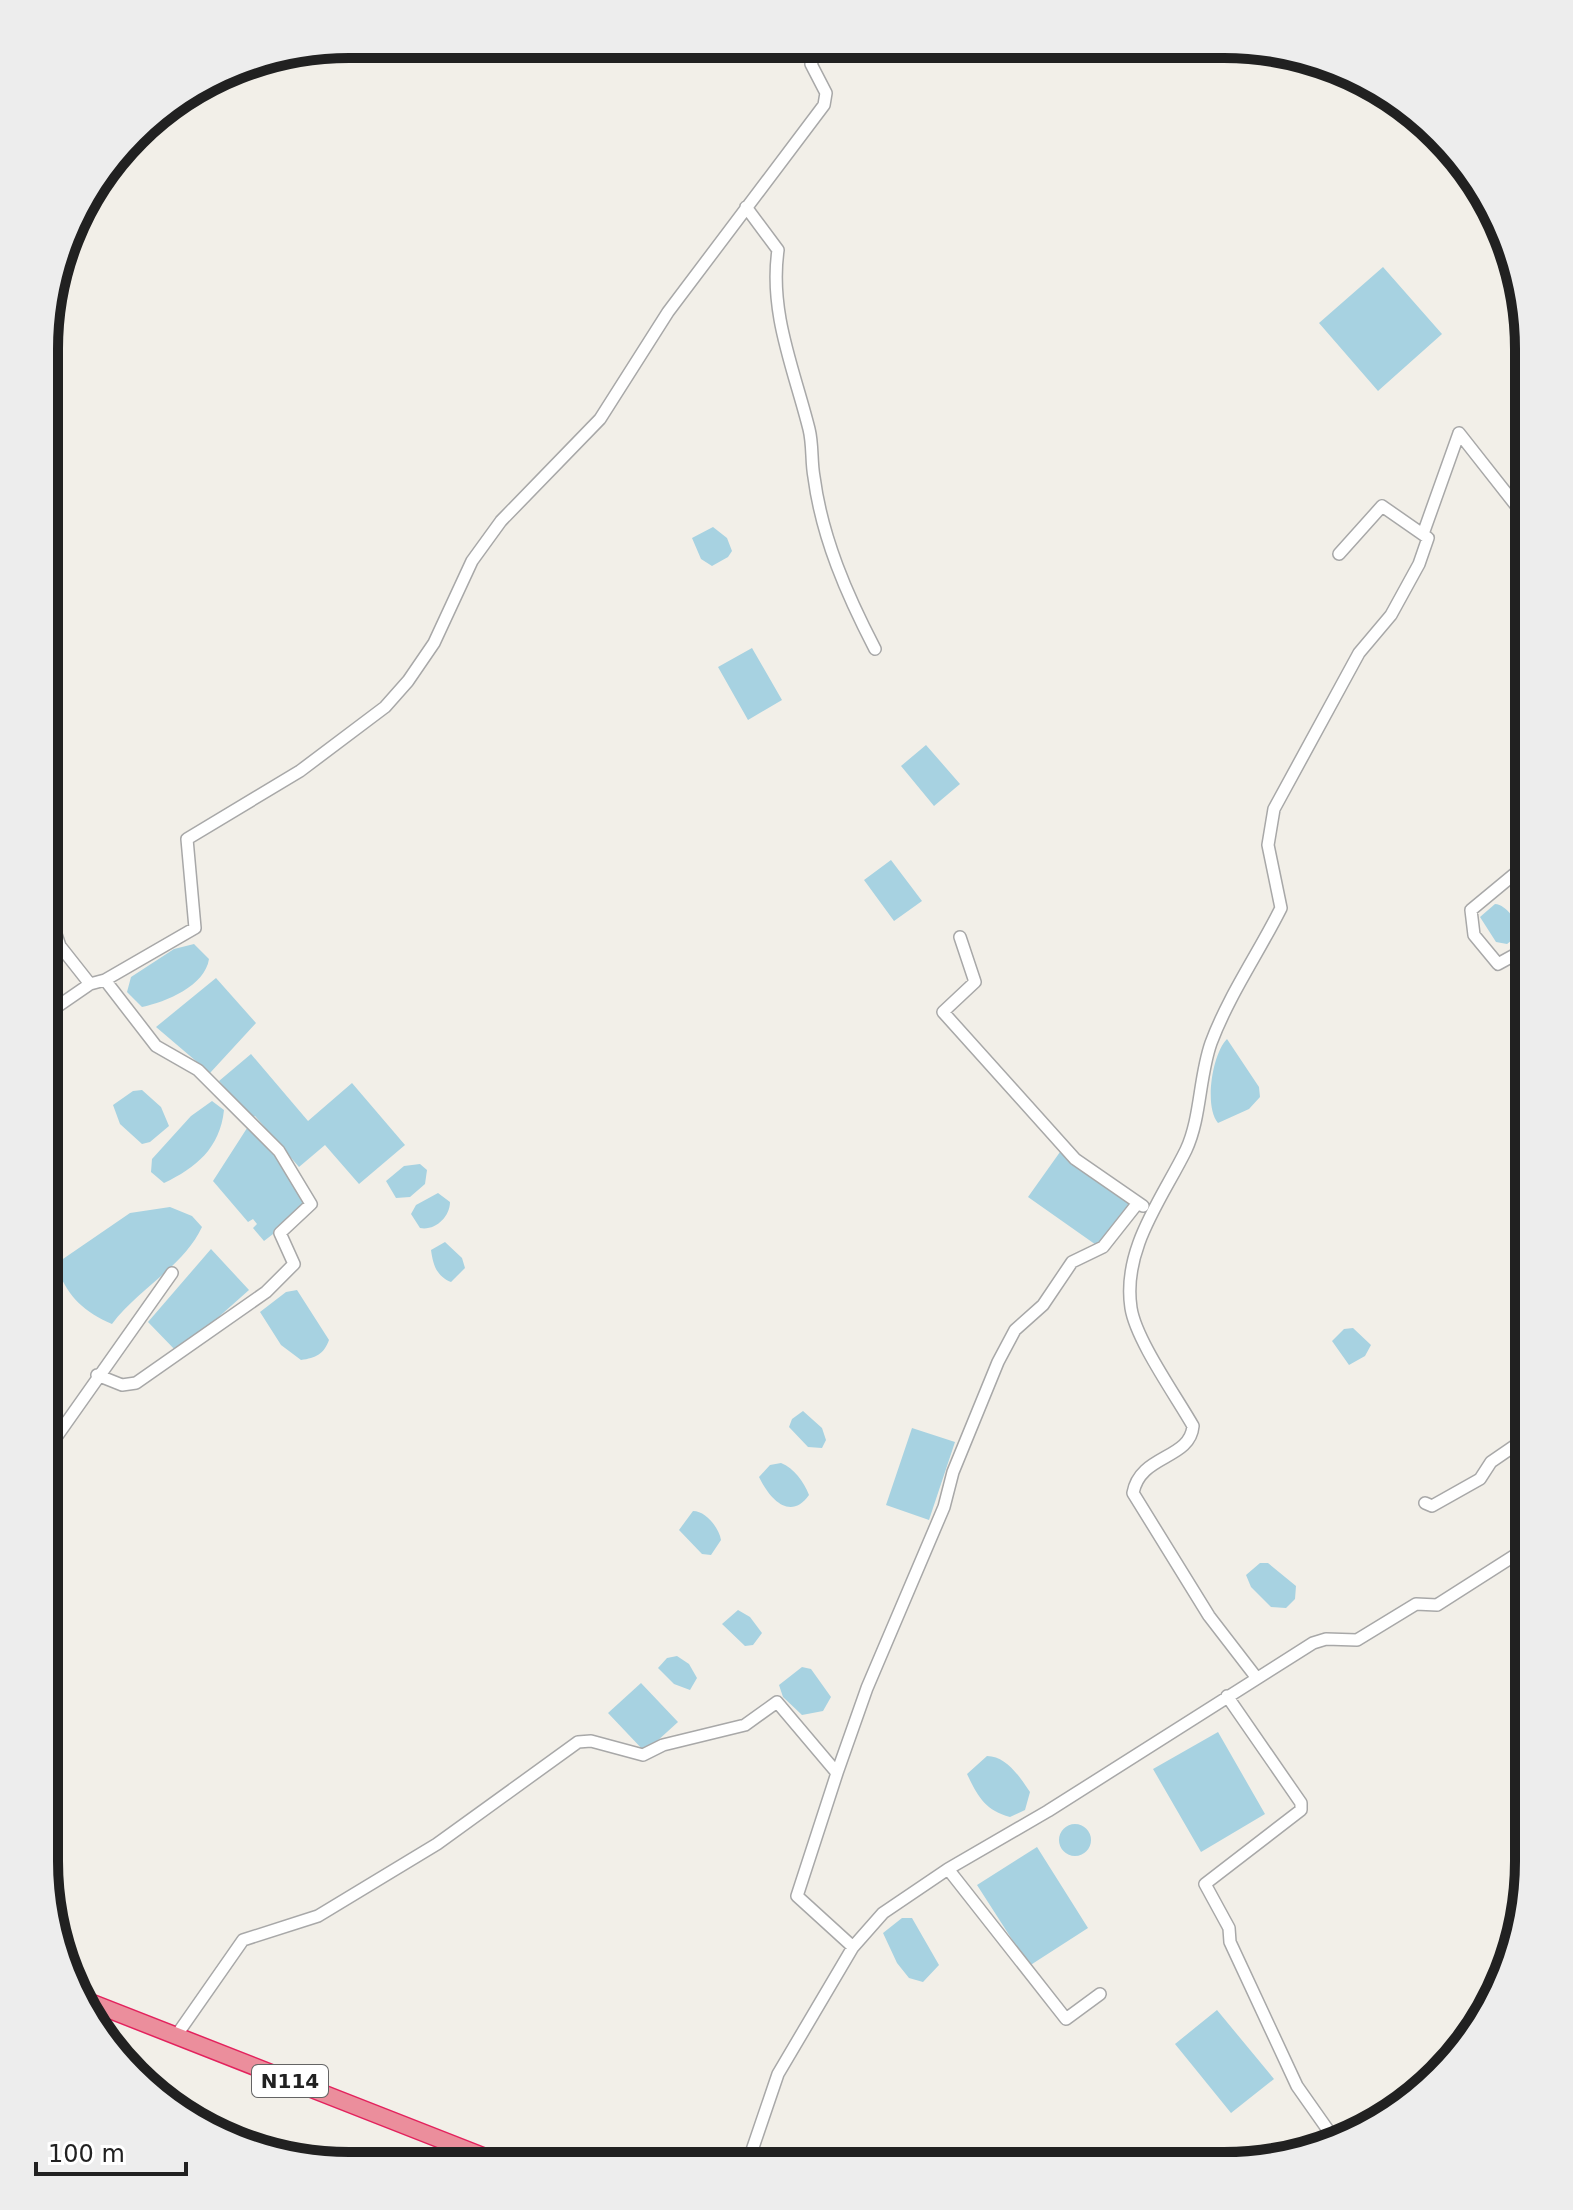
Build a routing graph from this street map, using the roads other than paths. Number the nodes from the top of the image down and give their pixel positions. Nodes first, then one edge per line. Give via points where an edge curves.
1 (814, 58) edge
2 (746, 207) junction
3 (1515, 504) edge
4 (1423, 534) junction
5 (1339, 554) dead end
6 (875, 649) dead end
7 (1515, 874) edge
8 (960, 937) dead end
9 (58, 940) edge
10 (1515, 955) edge
11 (105, 980) junction
12 (90, 984) junction
13 (58, 1006) edge
14 (1137, 1204) junction
15 (1150, 1210) junction
16 (172, 1273) dead end
17 (97, 1375) junction
18 (58, 1434) edge
19 (1515, 1447) edge
20 (1425, 1503) dead end
21 (1515, 1555) edge
22 (1256, 1677) junction
23 (1227, 1696) junction
24 (837, 1773) junction
25 (948, 1869) junction
26 (853, 1947) junction
27 (1100, 1994) dead end
28 (96, 2005) edge
29 (176, 2036) junction
30 (1329, 2132) edge
31 (472, 2152) edge
32 (751, 2152) edge

1 - 2 street via 811,64 827,99
2 - 6 street via 778,250 780,326 809,430 814,479 842,583
2 - 11 street via 668,312 600,419 501,521 472,561 434,643 408,681 385,707 300,771 187,839 195,928
3 - 4 street via 1459,433
4 - 5 street via 1382,506
4 - 15 street via 1428,538 1412,577 1391,615 1359,653 1274,809 1268,845 1281,908 1238,981 1210,1046 1187,1148
7 - 10 street via 1471,910 1474,935 1498,964
8 - 14 street via 975,982 943,1012 1075,1159
9 - 12 street
11 - 12 street
11 - 17 street via 156,1046 198,1070 279,1151 311,1206 280,1233 294,1264 266,1292 136,1383 122,1385
12 - 13 street
14 - 15 street
14 - 24 street via 1103,1247 1072,1262 1043,1305 1015,1330 998,1362
15 - 22 street via 1131,1278 1131,1310 1193,1426 1193,1437 1142,1470 1133,1493 1209,1616
16 - 17 street
17 - 18 street
19 - 20 street via 1501,1453 1471,1485 1432,1506
21 - 22 street via 1437,1605 1416,1604 1350,1643 1313,1643
22 - 23 street
23 - 25 street
23 - 30 street via 1301,1810 1205,1884 1297,2086
24 - 26 street via 797,1896
24 - 29 street via 777,1702 745,1725 643,1755 578,1742 437,1844 318,1916 237,1944
25 - 26 street via 883,1913
25 - 27 street via 1066,2019
26 - 32 street via 778,2074
28 - 29 highway, N114
29 - 31 highway, N114

